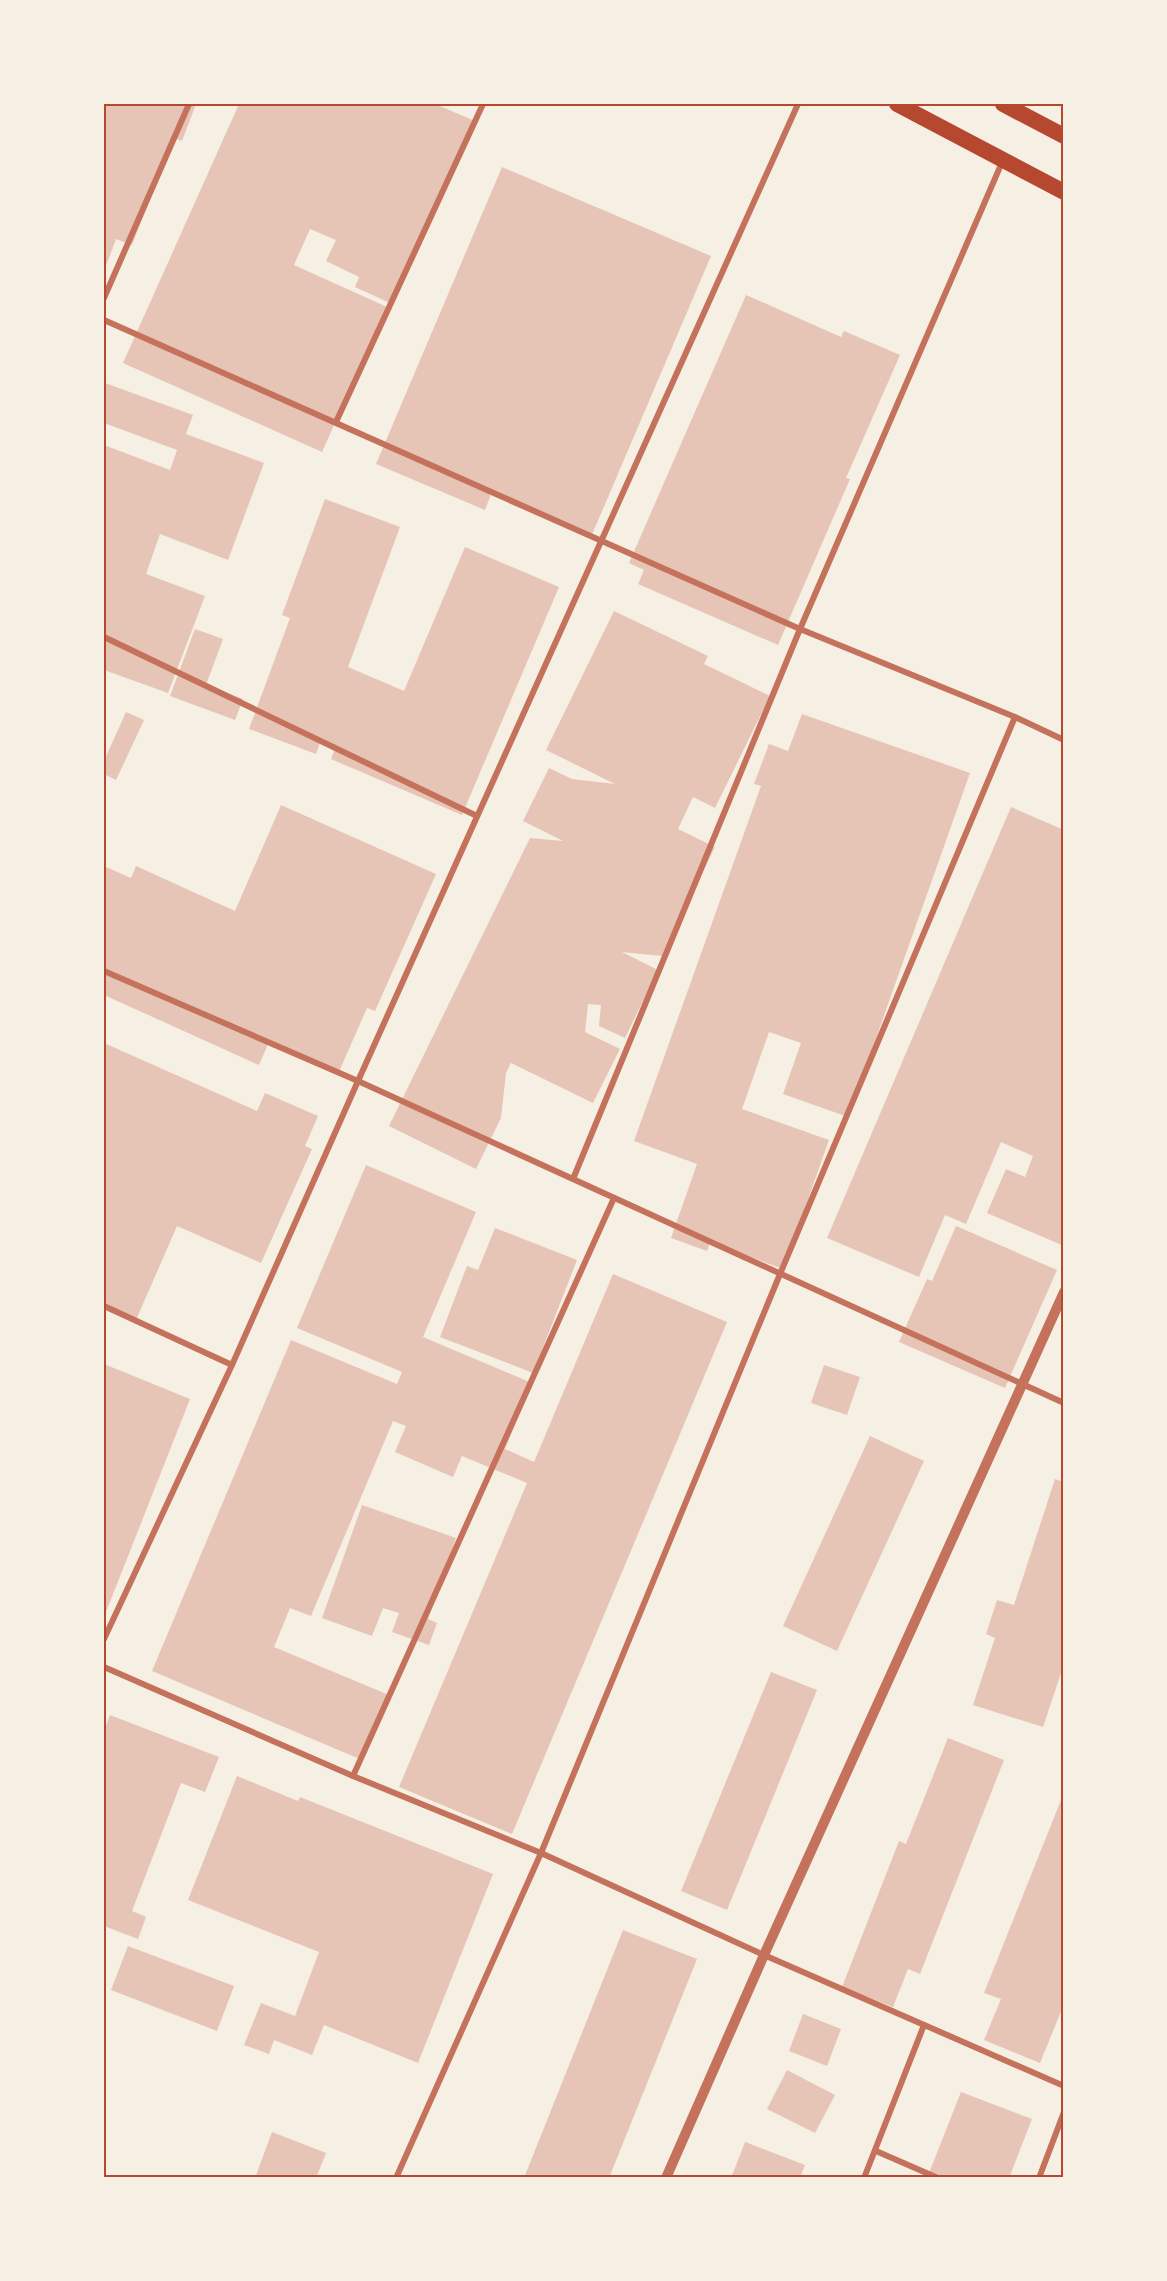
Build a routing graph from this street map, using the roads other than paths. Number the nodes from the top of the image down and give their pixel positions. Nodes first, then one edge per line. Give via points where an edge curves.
1 (189, 104) edge
2 (483, 104) edge
3 (798, 104) edge
4 (897, 104) edge
5 (1007, 104) edge
6 (1064, 136) edge
7 (1004, 159) junction
8 (1064, 192) edge
9 (104, 298) edge
10 (104, 320) edge
11 (336, 422) junction
12 (602, 540) junction
13 (800, 629) junction
14 (104, 637) edge
15 (1015, 717) junction
16 (1064, 740) edge
17 (477, 816) junction
18 (104, 971) edge
19 (358, 1081) junction
20 (573, 1179) junction
21 (614, 1198) junction
22 (780, 1274) junction
23 (1064, 1292) edge
24 (104, 1306) edge
25 (232, 1365) junction
26 (1022, 1385) junction
27 (1064, 1403) edge
28 (104, 1639) edge
29 (104, 1667) edge
30 (353, 1776) junction
31 (541, 1853) junction
32 (764, 1954) junction
33 (924, 2025) junction
34 (1064, 2086) edge
35 (1064, 2112) edge
36 (876, 2151) junction
37 (396, 2178) edge
38 (666, 2178) edge
39 (864, 2178) edge
40 (938, 2178) edge
41 (1039, 2178) edge

1 - 9 street
2 - 11 street
3 - 12 street
4 - 7 highway
5 - 6 highway
7 - 8 highway
7 - 13 street
10 - 11 street
11 - 12 street
12 - 13 street
12 - 17 street
13 - 15 street
13 - 20 street
14 - 17 street
15 - 16 street
15 - 22 street
17 - 19 street
18 - 19 street
19 - 20 street
19 - 25 street
20 - 21 street
21 - 22 street
21 - 30 street
22 - 26 street
22 - 31 street
23 - 26 street
24 - 25 street
25 - 28 street
26 - 27 street
26 - 32 street
29 - 30 street
30 - 31 street
31 - 32 street
31 - 37 street
32 - 33 street
32 - 38 street
33 - 34 street
33 - 36 street
35 - 41 street
36 - 39 street
36 - 40 street

